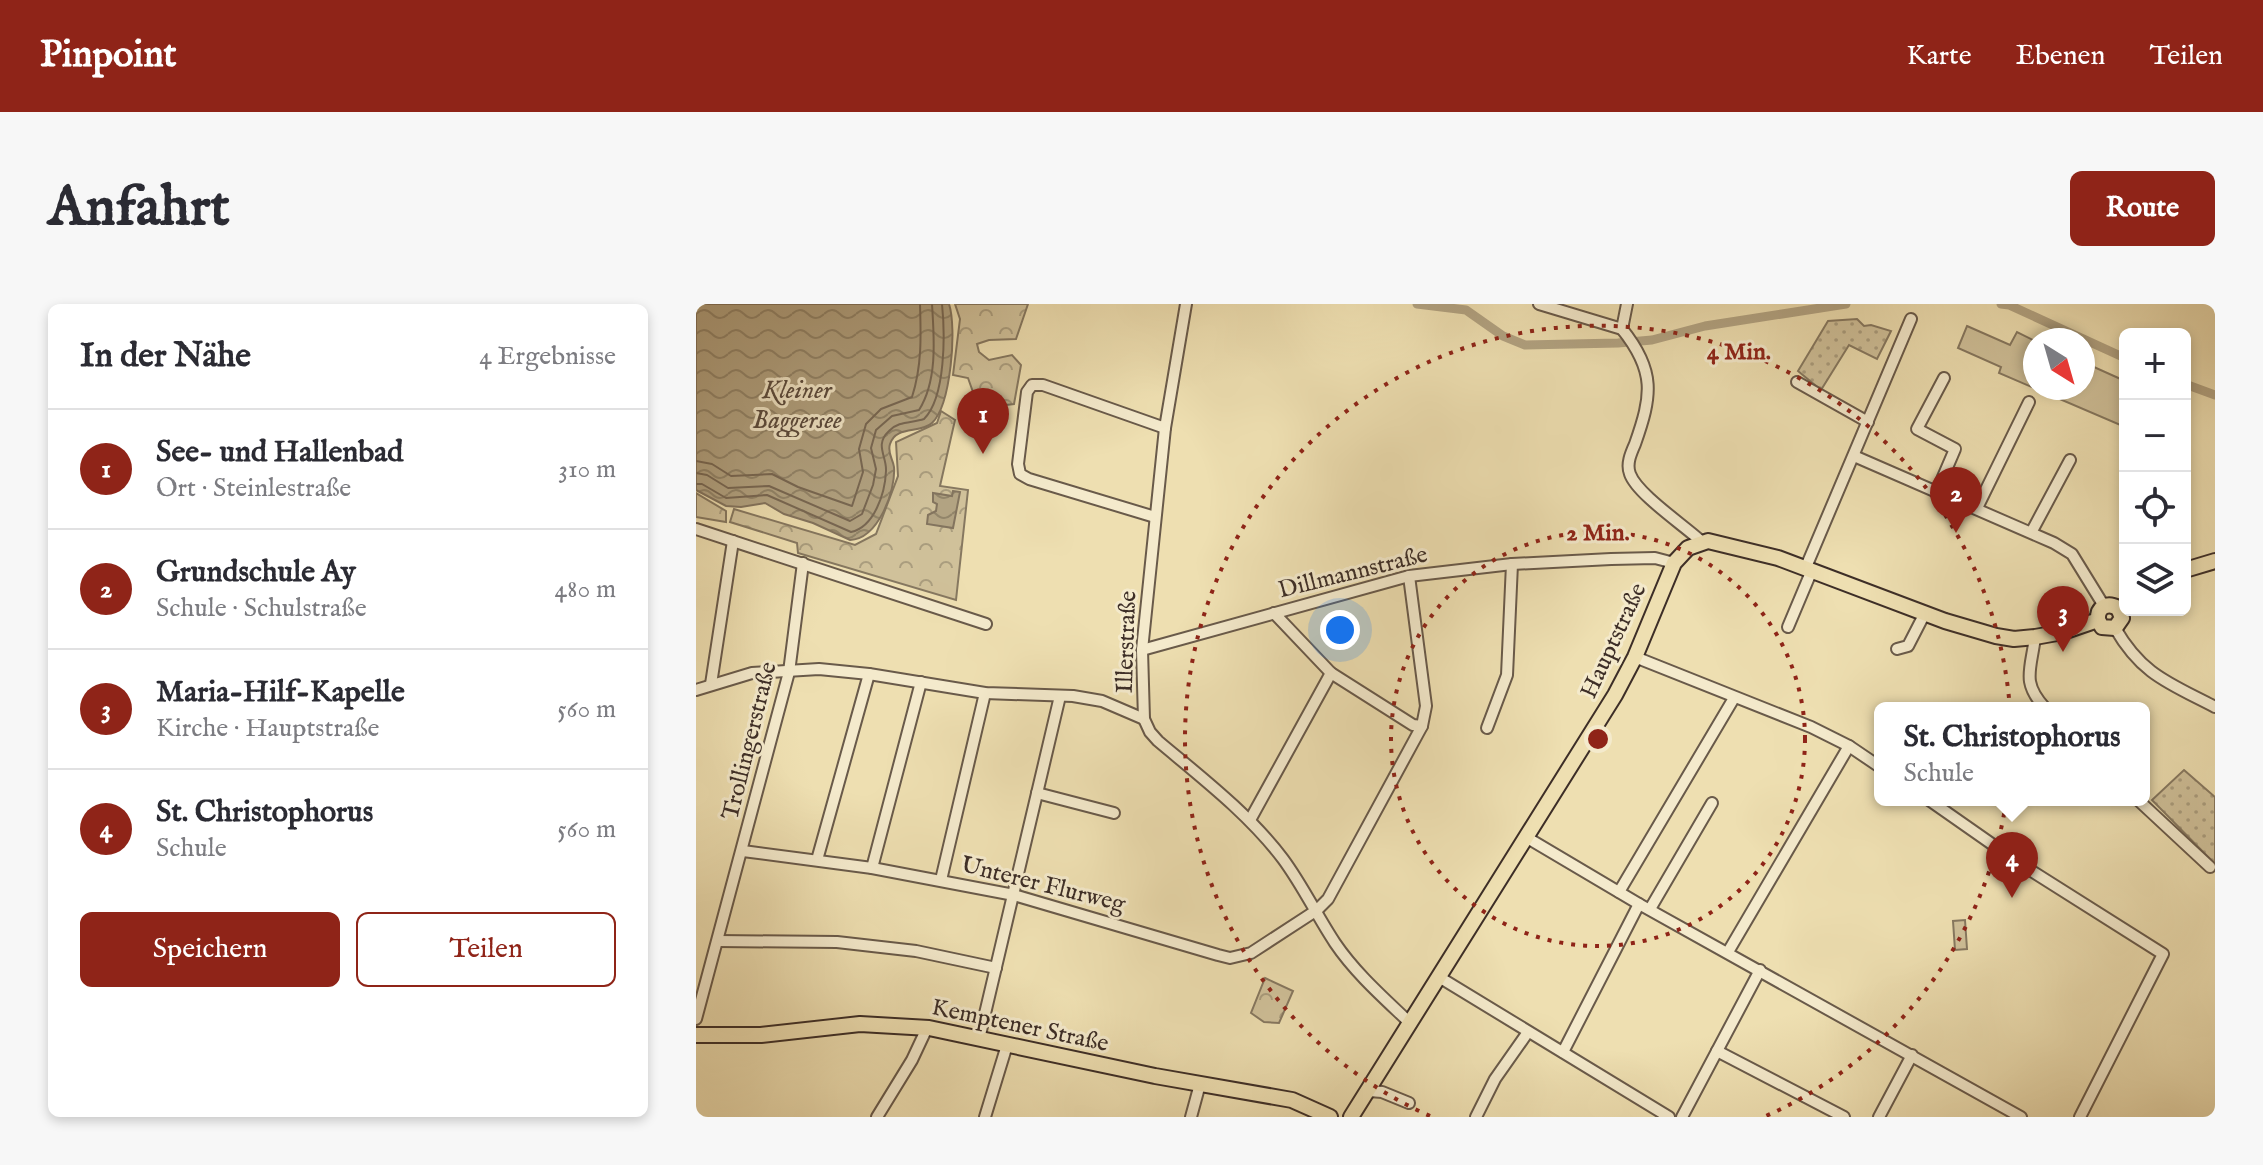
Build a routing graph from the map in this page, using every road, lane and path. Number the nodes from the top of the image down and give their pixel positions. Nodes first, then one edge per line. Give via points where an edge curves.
1 (1186, 304) edge
2 (1539, 304) edge
3 (1627, 304) edge
4 (1911, 319) dead end
5 (1623, 330) junction
6 (1944, 378) dead end
7 (1797, 382) dead end
8 (2029, 402) dead end
9 (1868, 422) junction
10 (1165, 428) junction
11 (1854, 456) junction
12 (2070, 460) dead end
13 (1937, 491) junction
14 (1977, 508) junction
15 (1155, 517) junction
16 (696, 529) edge
17 (2032, 531) junction
18 (733, 541) junction
19 (1695, 545) junction
20 (2215, 561) edge
21 (803, 563) junction
22 (1674, 563) junction
23 (1512, 564) junction
24 (2191, 568) edge
25 (1809, 569) junction
26 (1409, 576) junction
27 (2111, 609) edge
28 (1274, 613) junction
29 (1925, 613) junction
30 (986, 624) dead end
31 (1788, 627) dead end
32 (2115, 628) joint
33 (2035, 637) junction
34 (1897, 649) dead end
35 (1142, 650) junction
36 (1635, 657) junction
37 (789, 672) junction
38 (1331, 673) junction
39 (869, 674) junction
40 (921, 682) junction
41 (711, 684) junction
42 (696, 690) edge
43 (985, 693) junction
44 (1060, 696) junction
45 (1734, 698) junction
46 (2040, 702) edge
47 (2215, 707) edge
48 (1144, 719) junction
49 (1422, 726) junction
50 (1487, 728) dead end
51 (1849, 746) junction
52 (1874, 763) edge
53 (1037, 793) junction
54 (1712, 803) dead end
55 (1938, 806) edge
56 (2144, 806) edge
57 (1114, 813) dead end
58 (1250, 820) junction
59 (1526, 837) junction
60 (743, 851) junction
61 (817, 860) junction
62 (2210, 867) dead end
63 (872, 868) junction
64 (941, 880) junction
65 (1619, 892) junction
66 (1014, 895) junction
67 (1644, 906) junction
68 (1317, 910) junction
69 (718, 941) junction
70 (1728, 952) junction
71 (996, 968) junction
72 (1760, 970) junction
73 (1439, 977) junction
74 (696, 1019) edge
75 (1411, 1024) junction
76 (927, 1028) junction
77 (1528, 1032) junction
78 (696, 1035) edge
79 (979, 1039) junction
80 (1007, 1045) junction
81 (1717, 1051) junction
82 (1563, 1052) junction
83 (1912, 1055) junction
84 (1200, 1084) junction
85 (1369, 1091) junction
86 (1409, 1103) dead end
87 (877, 1117) edge
88 (985, 1117) edge
89 (1191, 1117) edge
90 (1330, 1117) edge
91 (1351, 1117) edge
92 (1476, 1117) edge
93 (1669, 1117) edge
94 (1682, 1117) edge
95 (1844, 1117) edge
96 (1879, 1117) edge
97 (2021, 1117) edge
98 (2080, 1117) edge

1 - 10 street, Illerstraße
2 - 5 street
3 - 5 street
4 - 9 street
5 - 19 street via 1644,365 1650,388 1629,471
6 - 13 street via 1917,429 1955,449
7 - 9 street
8 - 14 street
9 - 11 street
10 - 15 street, Illerstraße
10 - 15 street via 1043,385 1032,385 1027,392 1020,474
11 - 13 street
11 - 25 street
12 - 17 street
13 - 14 street
14 - 17 street
15 - 35 street, Illerstraße
16 - 18 street
17 - 27 street via 2072,554
18 - 21 street
18 - 41 street
19 - 22 main road, Hauptstraße
19 - 25 main road via 1723,543
20 - 24 main road
21 - 30 street
21 - 37 street, Trollingerstraße
22 - 23 street, Dillmannstraße via 1655,558
22 - 36 main road, Hauptstraße
23 - 26 street, Dillmannstraße
23 - 50 street via 1507,675
25 - 29 main road
25 - 31 street
26 - 28 street, Dillmannstraße
26 - 49 street via 1426,706
27 - 32 main road via 2121,621
27 - 33 main road via 2063,632
28 - 35 street, Dillmannstraße
28 - 38 street
29 - 33 main road via 1996,636
29 - 34 street via 1908,646
32 - 47 street via 2139,663
33 - 46 street via 2029,684
35 - 48 street, Illerstraße
36 - 45 street
36 - 59 main road, Hauptstraße
37 - 39 street
37 - 41 street via 752,673
37 - 60 street, Trollingerstraße
38 - 49 street
38 - 58 street
39 - 40 street
39 - 61 street
40 - 43 street
40 - 63 street
41 - 42 street
43 - 44 street
43 - 64 street
44 - 48 street via 1102,701
44 - 53 street
45 - 51 street
45 - 65 street
48 - 58 street, Illerstraße via 1158,741
49 - 68 street via 1328,899
51 - 52 street
51 - 70 street
53 - 57 street
53 - 66 street
54 - 67 street
55 - 98 street via 2163,954
56 - 62 street
58 - 68 street, Illerstraße
59 - 65 street
59 - 73 main road, Hauptstraße
60 - 61 street, Unterer Flurweg
60 - 69 street, Trollingerstraße
61 - 63 street, Unterer Flurweg
63 - 64 street, Unterer Flurweg
64 - 66 street, Unterer Flurweg
65 - 67 street
66 - 68 street, Unterer Flurweg via 1230,958 1251,953
66 - 71 street
67 - 70 street
67 - 82 street
68 - 75 street, Illerstraße via 1335,943
69 - 71 street via 837,942
69 - 74 street, Trollingerstraße
70 - 72 street
71 - 79 street
72 - 81 street
72 - 83 street
73 - 75 main road, Hauptstraße
73 - 77 street
75 - 85 main road, Hauptstraße
76 - 78 main road, Kemptener Straße via 860,1024 761,1035
76 - 79 main road, Kemptener Straße
76 - 87 street
77 - 82 street
77 - 92 street
79 - 80 main road, Kemptener Straße
80 - 84 main road, Kemptener Straße
80 - 88 street
81 - 94 street
81 - 95 street
82 - 93 street
83 - 96 street
83 - 97 street
84 - 89 street
84 - 90 main road, Kemptener Straße via 1292,1100
85 - 86 street
85 - 91 main road, Hauptstraße

